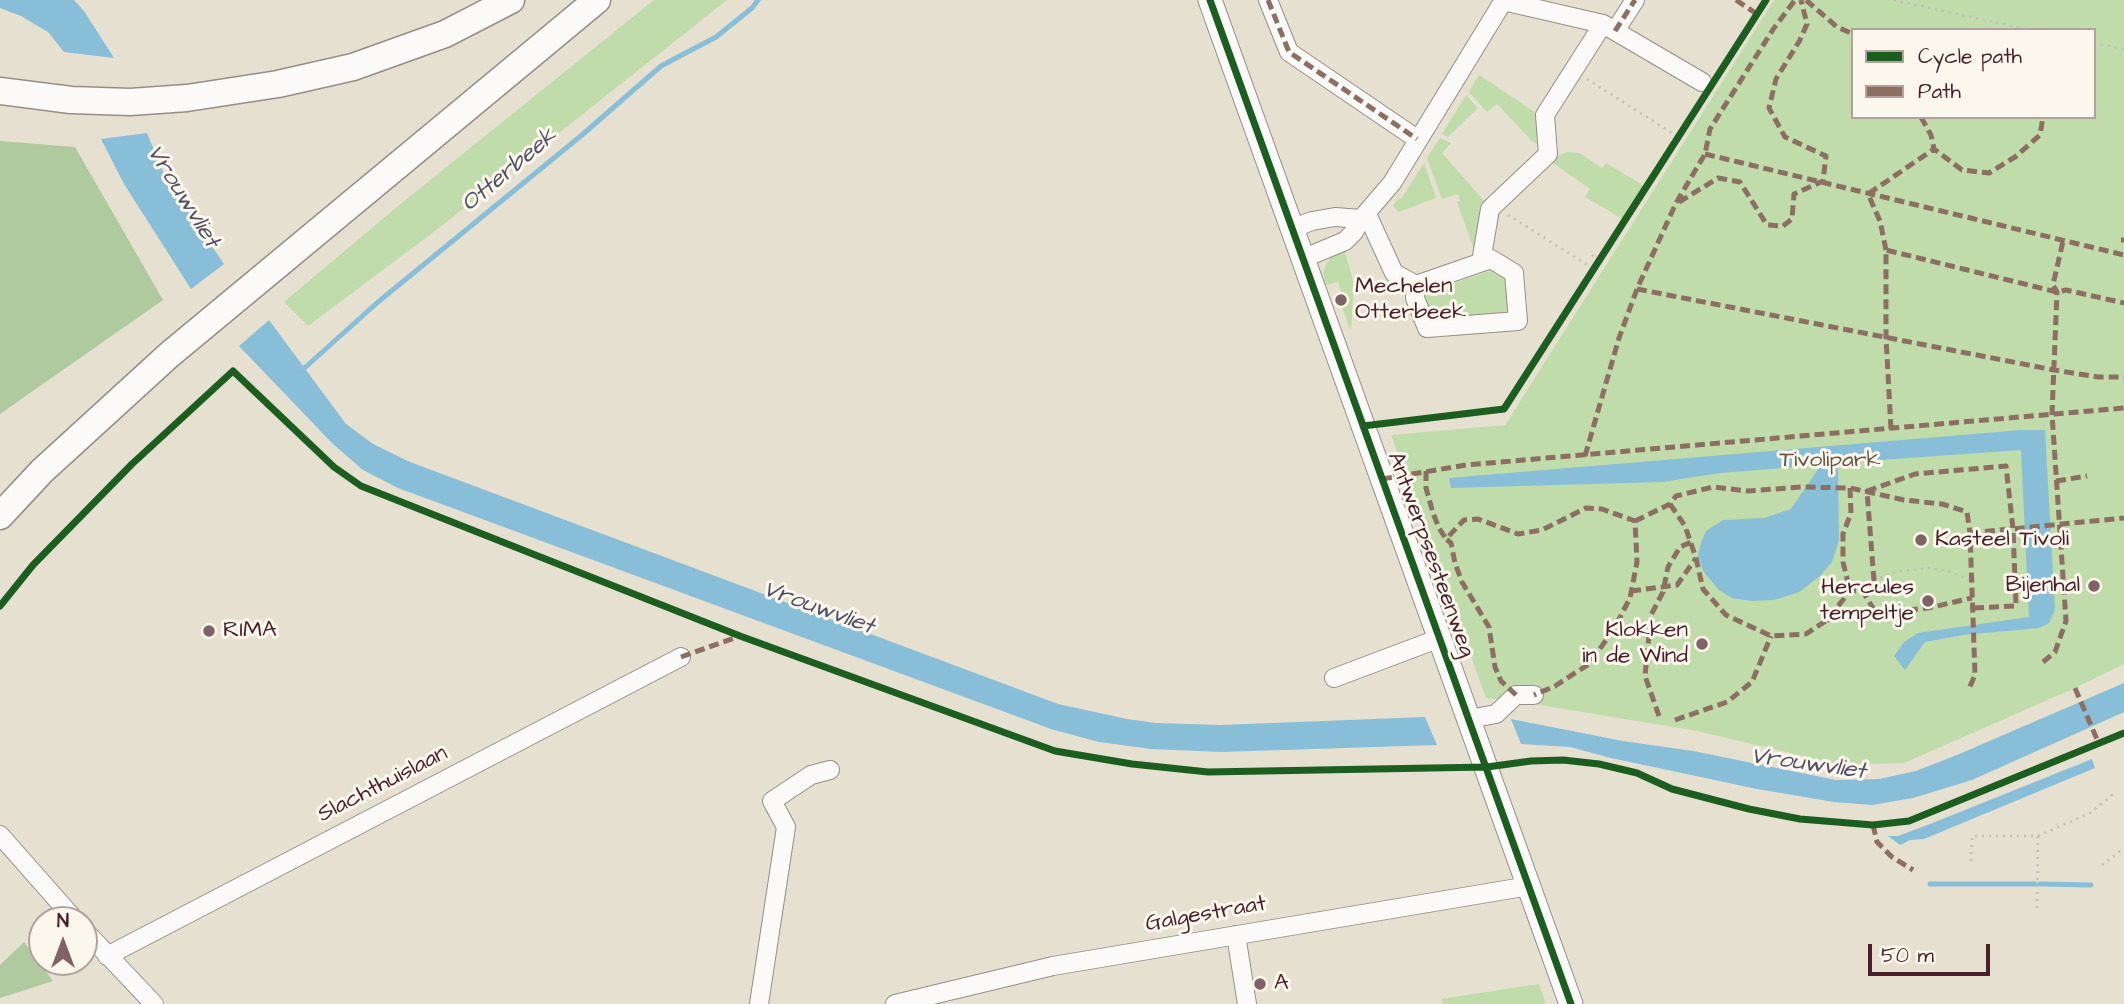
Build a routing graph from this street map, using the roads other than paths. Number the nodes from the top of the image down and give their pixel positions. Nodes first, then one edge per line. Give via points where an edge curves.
1 (511, 0) edge
2 (597, 0) edge
3 (617, 0) edge
4 (1210, 0) edge
5 (1268, 0) edge
6 (1635, 0) edge
7 (1503, 1) edge
8 (573, 19) junction
9 (1609, 27) junction
10 (1702, 82) dead end
11 (0, 91) edge
12 (1417, 139) junction
13 (1364, 216) junction
14 (1291, 229) junction
15 (1302, 259) junction
16 (1481, 262) junction
17 (1416, 285) junction
18 (0, 516) edge
19 (1440, 638) junction
20 (681, 657) dead end
21 (1334, 678) dead end
22 (1534, 695) dead end
23 (1469, 719) junction
24 (830, 770) dead end
25 (0, 835) edge
26 (1529, 886) junction
27 (63, 906) edge
28 (1236, 935) junction
29 (98, 946) edge
30 (107, 956) junction
31 (154, 1004) edge
32 (759, 1004) edge
33 (895, 1004) edge
34 (1247, 1004) edge
35 (1571, 1004) edge

1 - 11 highway via 445,34 353,66 278,85 130,102
2 - 8 highway
3 - 8 highway
4 - 14 main road, Antwerpsesteenweg
5 - 12 street via 1289,52
6 - 9 street
7 - 9 street
7 - 12 street
8 - 18 highway via 169,355 42,471
9 - 10 street
9 - 16 street via 1573,70 1545,115 1548,154 1490,208
12 - 13 street via 1392,183
13 - 14 street via 1312,221
13 - 15 street via 1345,241
13 - 17 street via 1394,273
14 - 15 main road, Antwerpsesteenweg
15 - 19 main road, Antwerpsesteenweg
16 - 17 street
16 - 17 street via 1490,258 1514,273 1518,321 1427,328 1415,298
19 - 21 street
19 - 23 main road, Antwerpsesteenweg
20 - 30 street, Slachthuislaan
22 - 23 street via 1516,695 1496,714
23 - 26 main road, Antwerpsesteenweg
24 - 32 street via 811,775 772,801 786,827
25 - 27 street
26 - 28 street, Galgestraat
26 - 35 main road, Antwerpsesteenweg
28 - 33 street, Galgestraat via 1053,966
28 - 34 street
29 - 30 street
30 - 31 street

